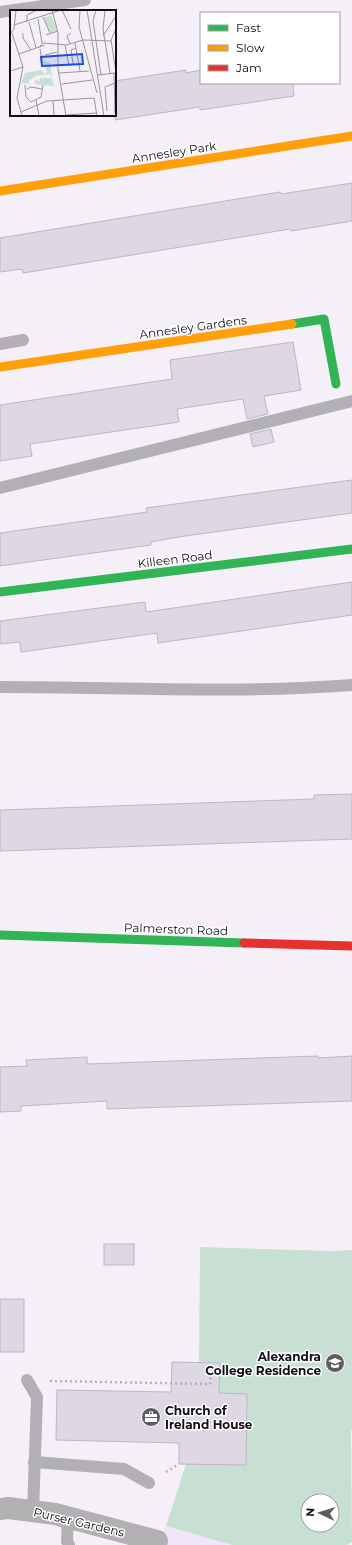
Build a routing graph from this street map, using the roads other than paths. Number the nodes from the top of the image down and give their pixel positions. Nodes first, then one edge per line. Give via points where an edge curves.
1 (85, 0) edge
2 (14, 10) edge
3 (10, 11) edge
4 (0, 12) edge
5 (352, 136) edge
6 (0, 191) edge
7 (23, 340) dead end
8 (0, 344) edge
9 (0, 367) edge
10 (336, 384) dead end
11 (352, 401) edge
12 (0, 488) edge
13 (352, 549) edge
14 (0, 592) edge
15 (352, 685) edge
16 (0, 687) edge
17 (0, 935) edge
18 (352, 946) edge
19 (27, 1380) road end
20 (34, 1462) junction
21 (149, 1483) dead end
22 (0, 1509) edge
23 (34, 1510) junction
24 (68, 1518) junction
25 (164, 1543) edge
26 (69, 1545) edge

1 - 2 lane
3 - 4 lane
5 - 6 street, Annesley Park
7 - 8 lane
9 - 10 street, Annesley Gardens via 324,319
11 - 12 lane
13 - 14 street, Killeen Road
15 - 16 lane via 309,689 210,690
17 - 18 street, Palmerston Road
19 - 20 lane via 36,1397
20 - 21 lane via 124,1469
20 - 23 lane
22 - 23 street, Purser Gardens
23 - 24 street, Purser Gardens
24 - 25 street, Purser Gardens
24 - 26 lane

